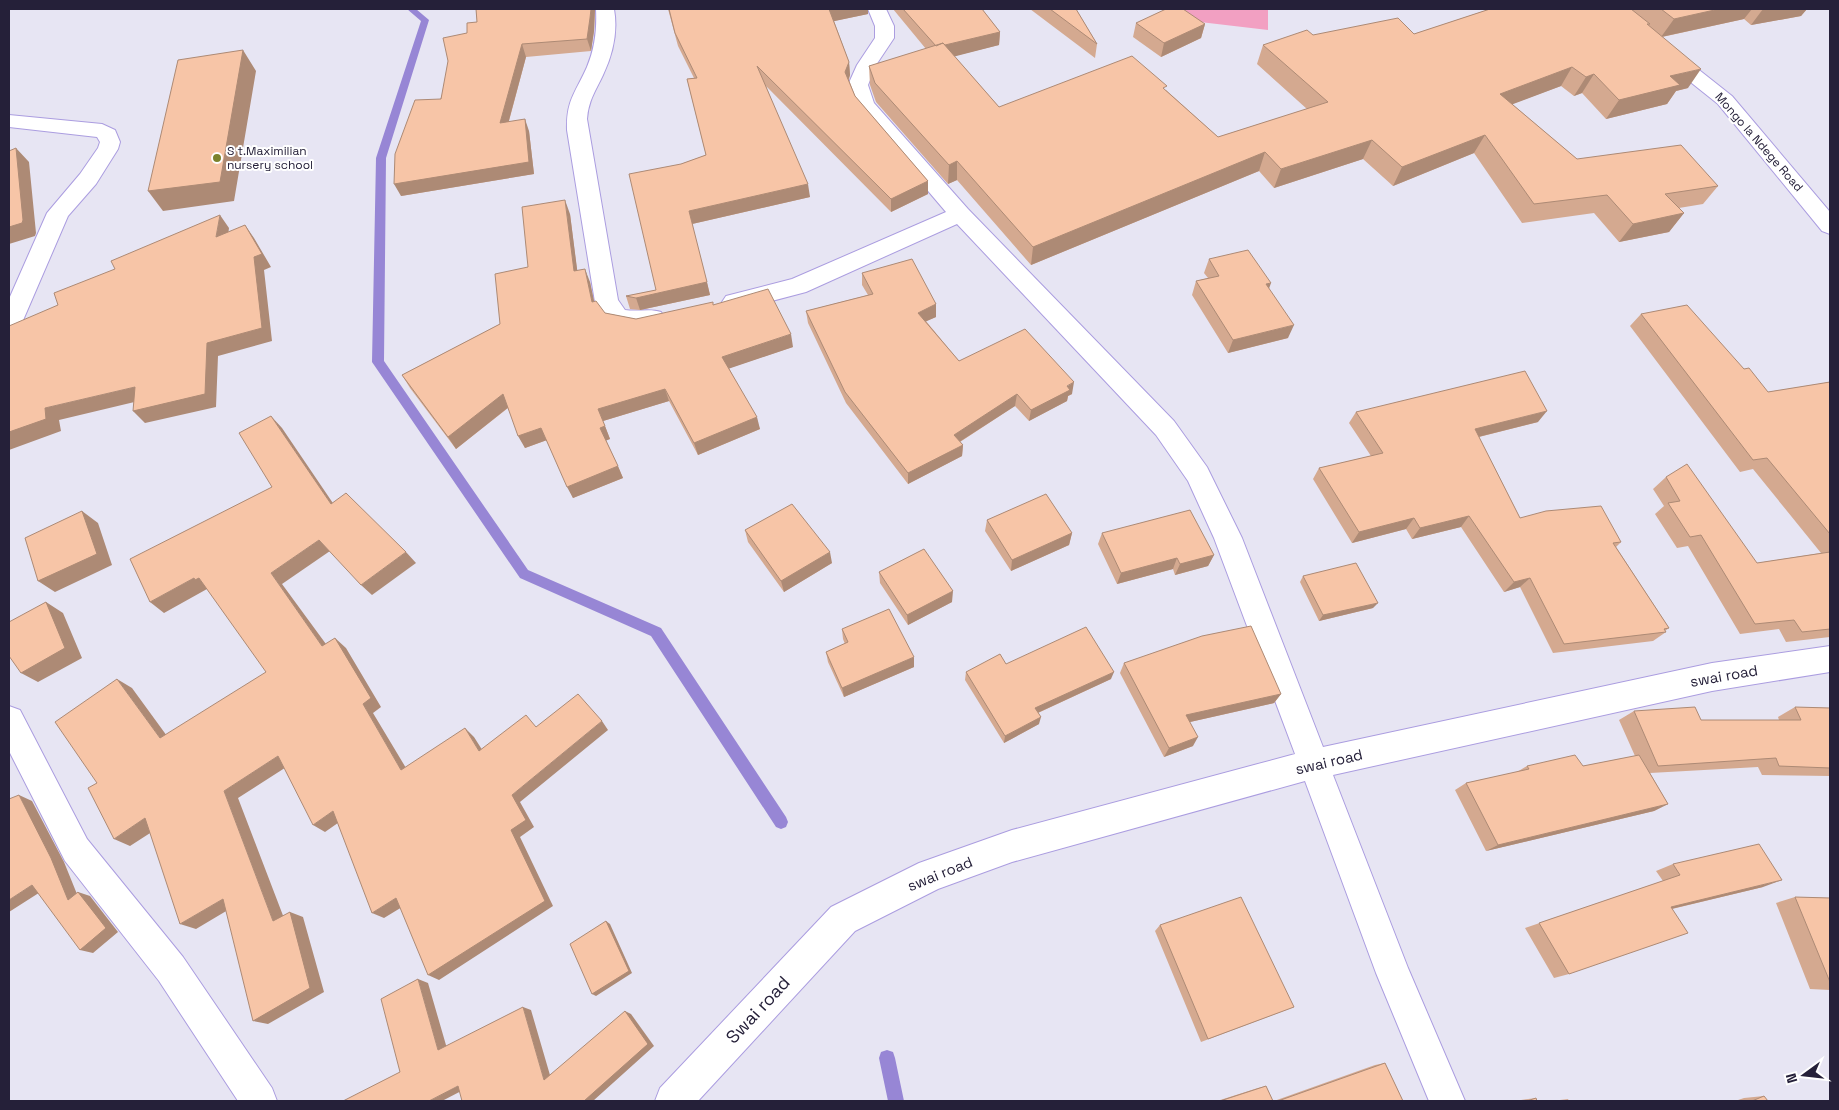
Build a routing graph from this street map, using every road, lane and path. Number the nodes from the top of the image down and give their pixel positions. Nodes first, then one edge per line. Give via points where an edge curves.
1 (605, 9) edge
2 (877, 9) edge
3 (1611, 9) edge
4 (9, 121) edge
5 (960, 214) junction
6 (1830, 226) edge
7 (712, 306) edge
8 (676, 314) edge
9 (9, 325) edge
10 (1830, 659) edge
11 (9, 720) edge
12 (1314, 764) junction
13 (843, 919) joint
14 (259, 1101) edge
15 (674, 1101) edge
16 (1447, 1101) edge

1 - 8 street via 604,40 598,67 576,111 607,302 618,318 640,321
2 - 5 street via 884,22 885,35 881,47 867,63 858,85 865,105
3 - 6 street, Mongo la Ndege Road via 1726,100
4 - 9 street via 102,131 108,134 110,142 88,179 58,214
5 - 7 street via 798,286
5 - 12 street via 1165,428 1198,475 1228,538
10 - 12 street, swai road via 1712,677
11 - 14 street via 76,850 171,969
12 - 13 street, swai road via 1012,846 931,875
12 - 16 street via 1393,973
13 - 15 street, Swai road

